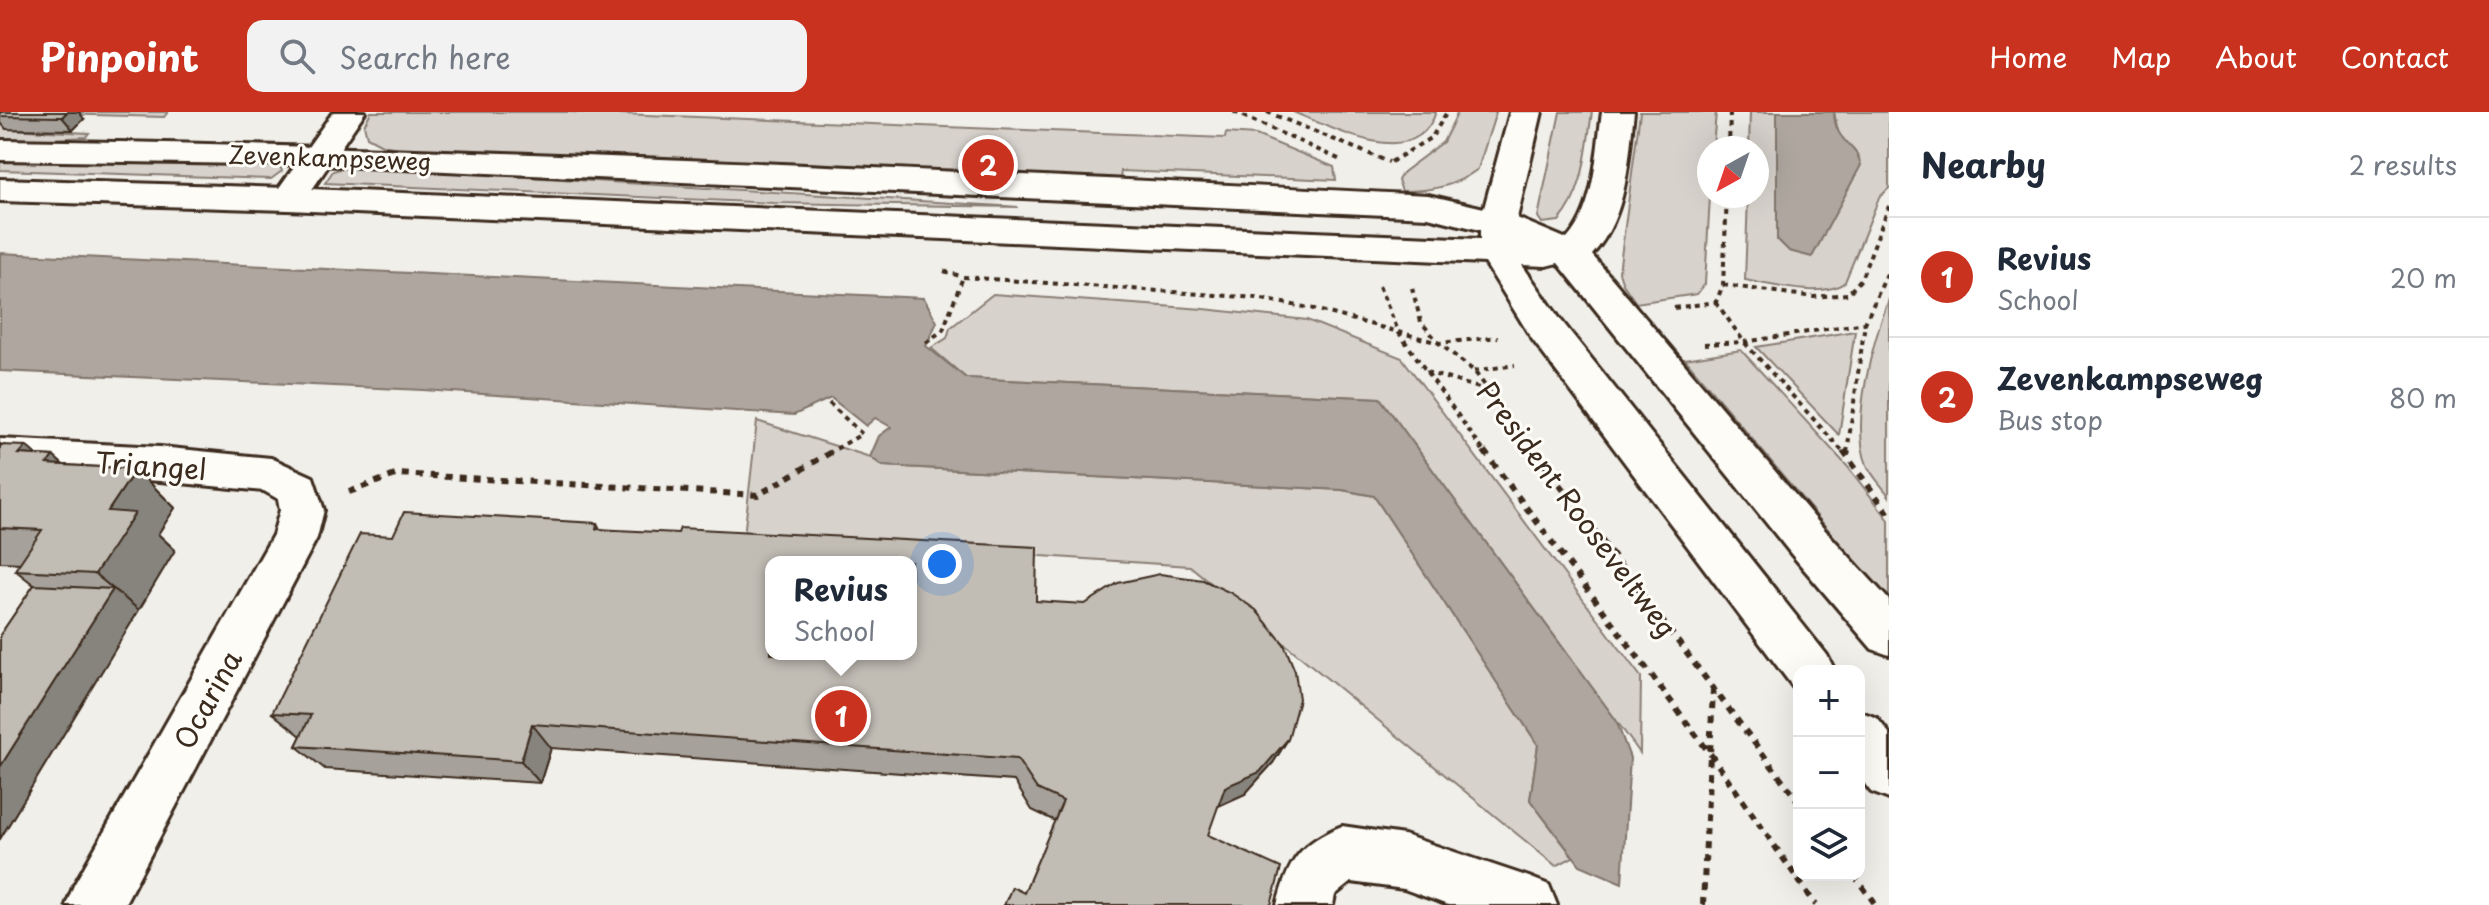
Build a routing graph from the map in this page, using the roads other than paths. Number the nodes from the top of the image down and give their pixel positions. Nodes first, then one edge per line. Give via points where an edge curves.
1 (349, 112) edge
2 (1526, 112) edge
3 (1618, 112) edge
4 (0, 150) edge
5 (319, 155) junction
6 (0, 190) edge
7 (288, 199) junction
8 (1499, 238) junction
9 (1572, 255) junction
10 (0, 455) edge
11 (300, 499) joint
12 (1889, 634) edge
13 (1805, 665) edge
14 (1861, 737) edge
15 (1889, 774) edge
16 (94, 905) edge
17 (1305, 905) edge
18 (1529, 905) edge

1 - 5 main road
2 - 8 main road
3 - 9 main road via 1602,212 1587,242
4 - 5 main road, Zevenkampseweg
5 - 7 main road
5 - 8 main road, Zevenkampseweg via 1446,208
6 - 7 main road, Zevenkampseweg
7 - 8 main road, Zevenkampseweg via 1402,247
8 - 9 main road, Zevenkampseweg
8 - 13 main road via 1505,268 1546,329
9 - 12 main road
10 - 11 main road, Triangel via 271,475
11 - 16 main road, Ocarina via 295,538
14 - 15 main road
17 - 18 main road via 1311,880 1342,853 1404,862

